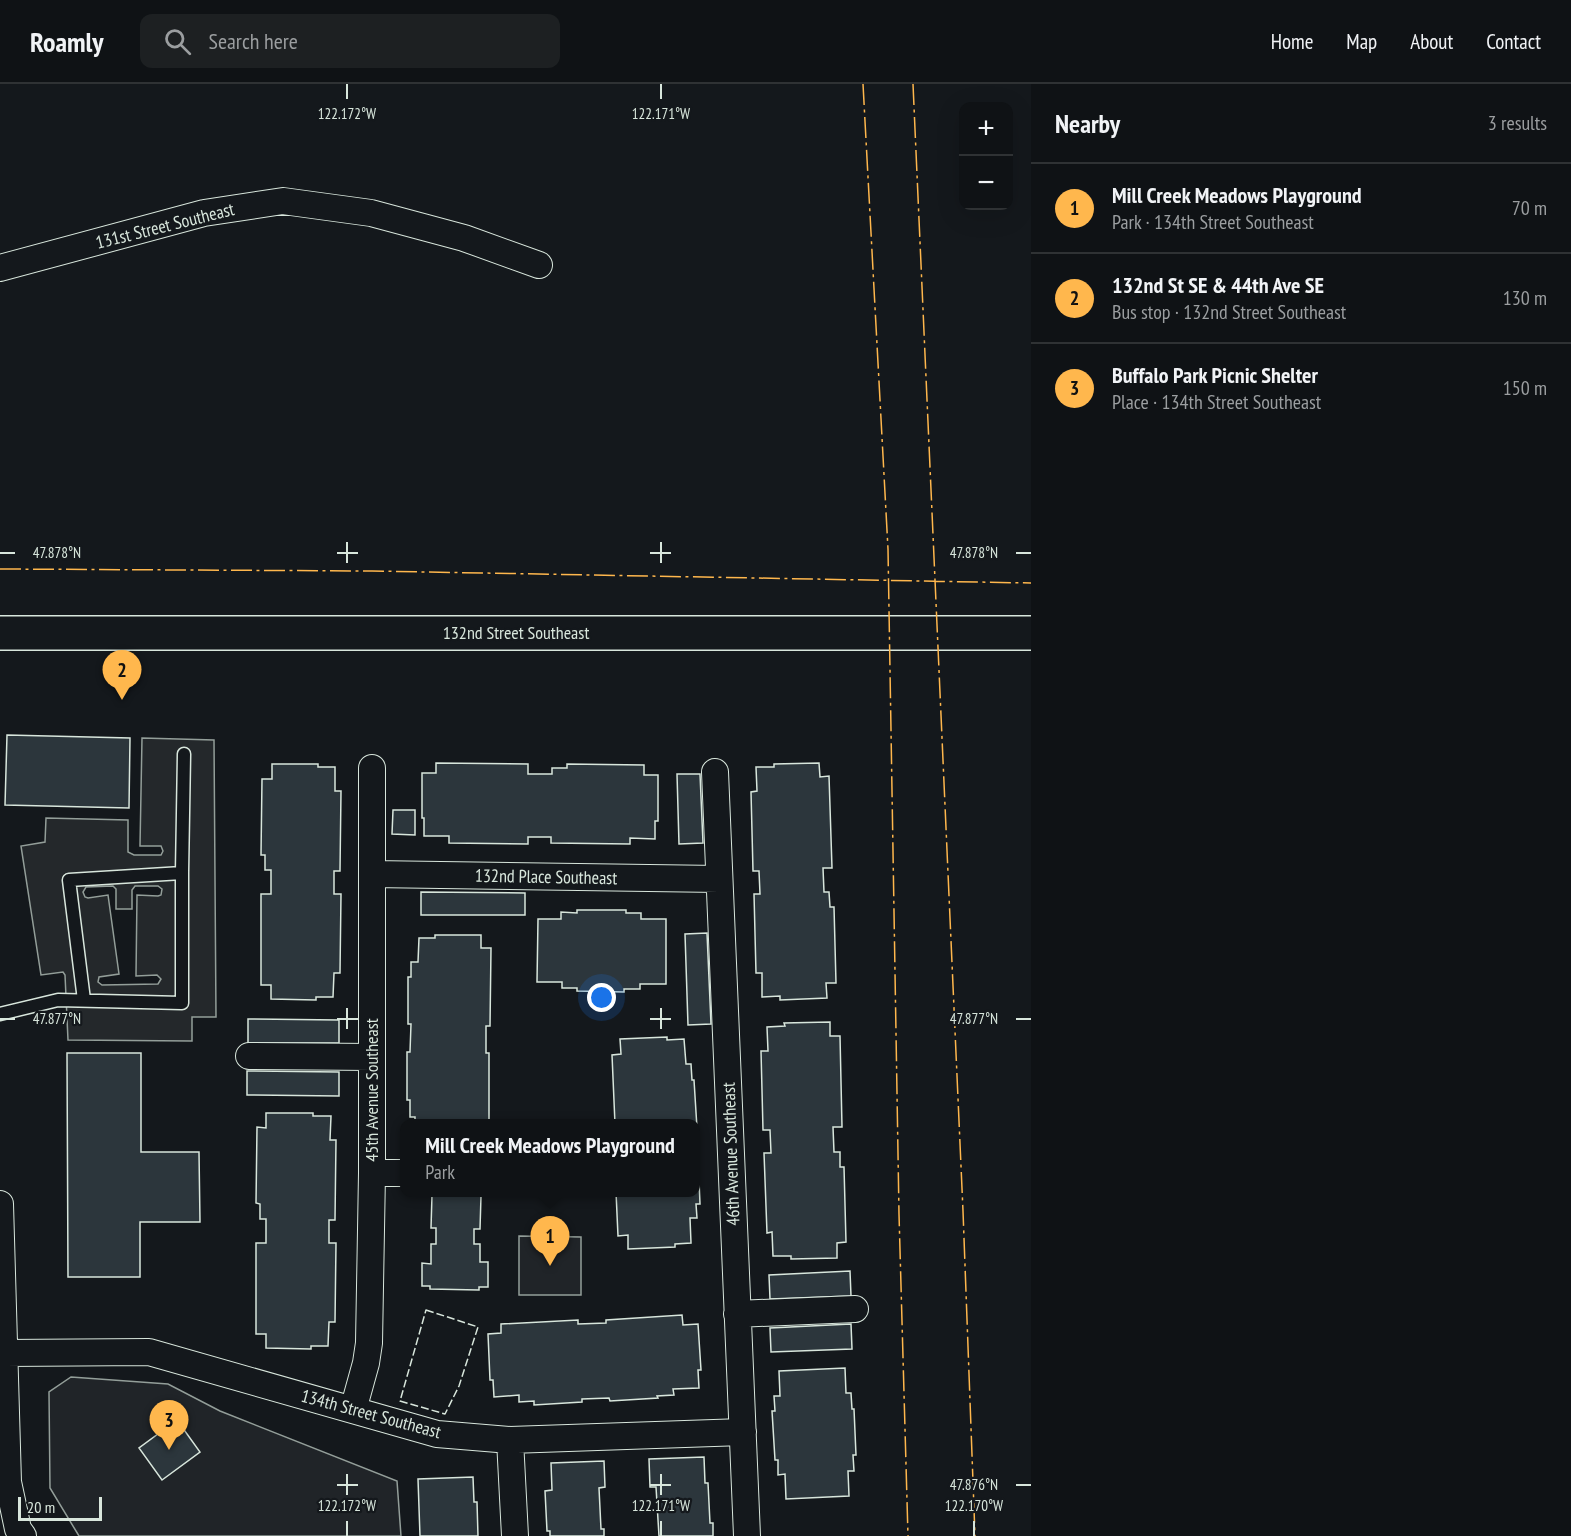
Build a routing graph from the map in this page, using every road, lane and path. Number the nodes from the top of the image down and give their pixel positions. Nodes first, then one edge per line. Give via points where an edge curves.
1 (539, 265) dead end
2 (0, 268) edge
3 (0, 633) edge
4 (1031, 633) edge
5 (184, 754) dead end
6 (372, 768) dead end
7 (715, 772) dead end
8 (182, 873) junction
9 (372, 874) junction
10 (719, 879) junction
11 (84, 1000) junction
12 (0, 1014) edge
13 (249, 1056) dead end
14 (372, 1057) junction
15 (372, 1173) junction
16 (400, 1173) edge
17 (0, 1204) edge
18 (855, 1309) dead end
19 (737, 1314) junction
20 (5, 1353) junction
21 (353, 1410) junction
22 (743, 1432) junction
23 (510, 1440) junction
24 (23, 1536) edge
25 (515, 1536) edge
26 (747, 1536) edge

1 - 2 street, 131st Street Southeast via 464,238 370,213 283,201 204,213
3 - 4 main road, 132nd Street Southeast
5 - 8 lane
6 - 9 street, 45th Avenue Southeast
7 - 10 street, 46th Avenue Southeast
8 - 11 lane via 182,1003
8 - 11 lane via 69,880
9 - 10 street, 132nd Place Southeast
9 - 14 street, 45th Avenue Southeast
10 - 19 street, 46th Avenue Southeast
11 - 12 lane via 58,1000
13 - 14 street
14 - 15 street, 45th Avenue Southeast
15 - 16 street
15 - 21 street, 45th Avenue Southeast via 369,1343
17 - 20 street
18 - 19 street
19 - 22 street, 46th Avenue Southeast
20 - 21 street, 134th Street Southeast via 149,1352
20 - 24 street via 8,1482
21 - 23 street, 134th Street Southeast via 437,1434
22 - 23 street, 134th Street Southeast
22 - 26 street, 46th Avenue Southeast
23 - 25 street

